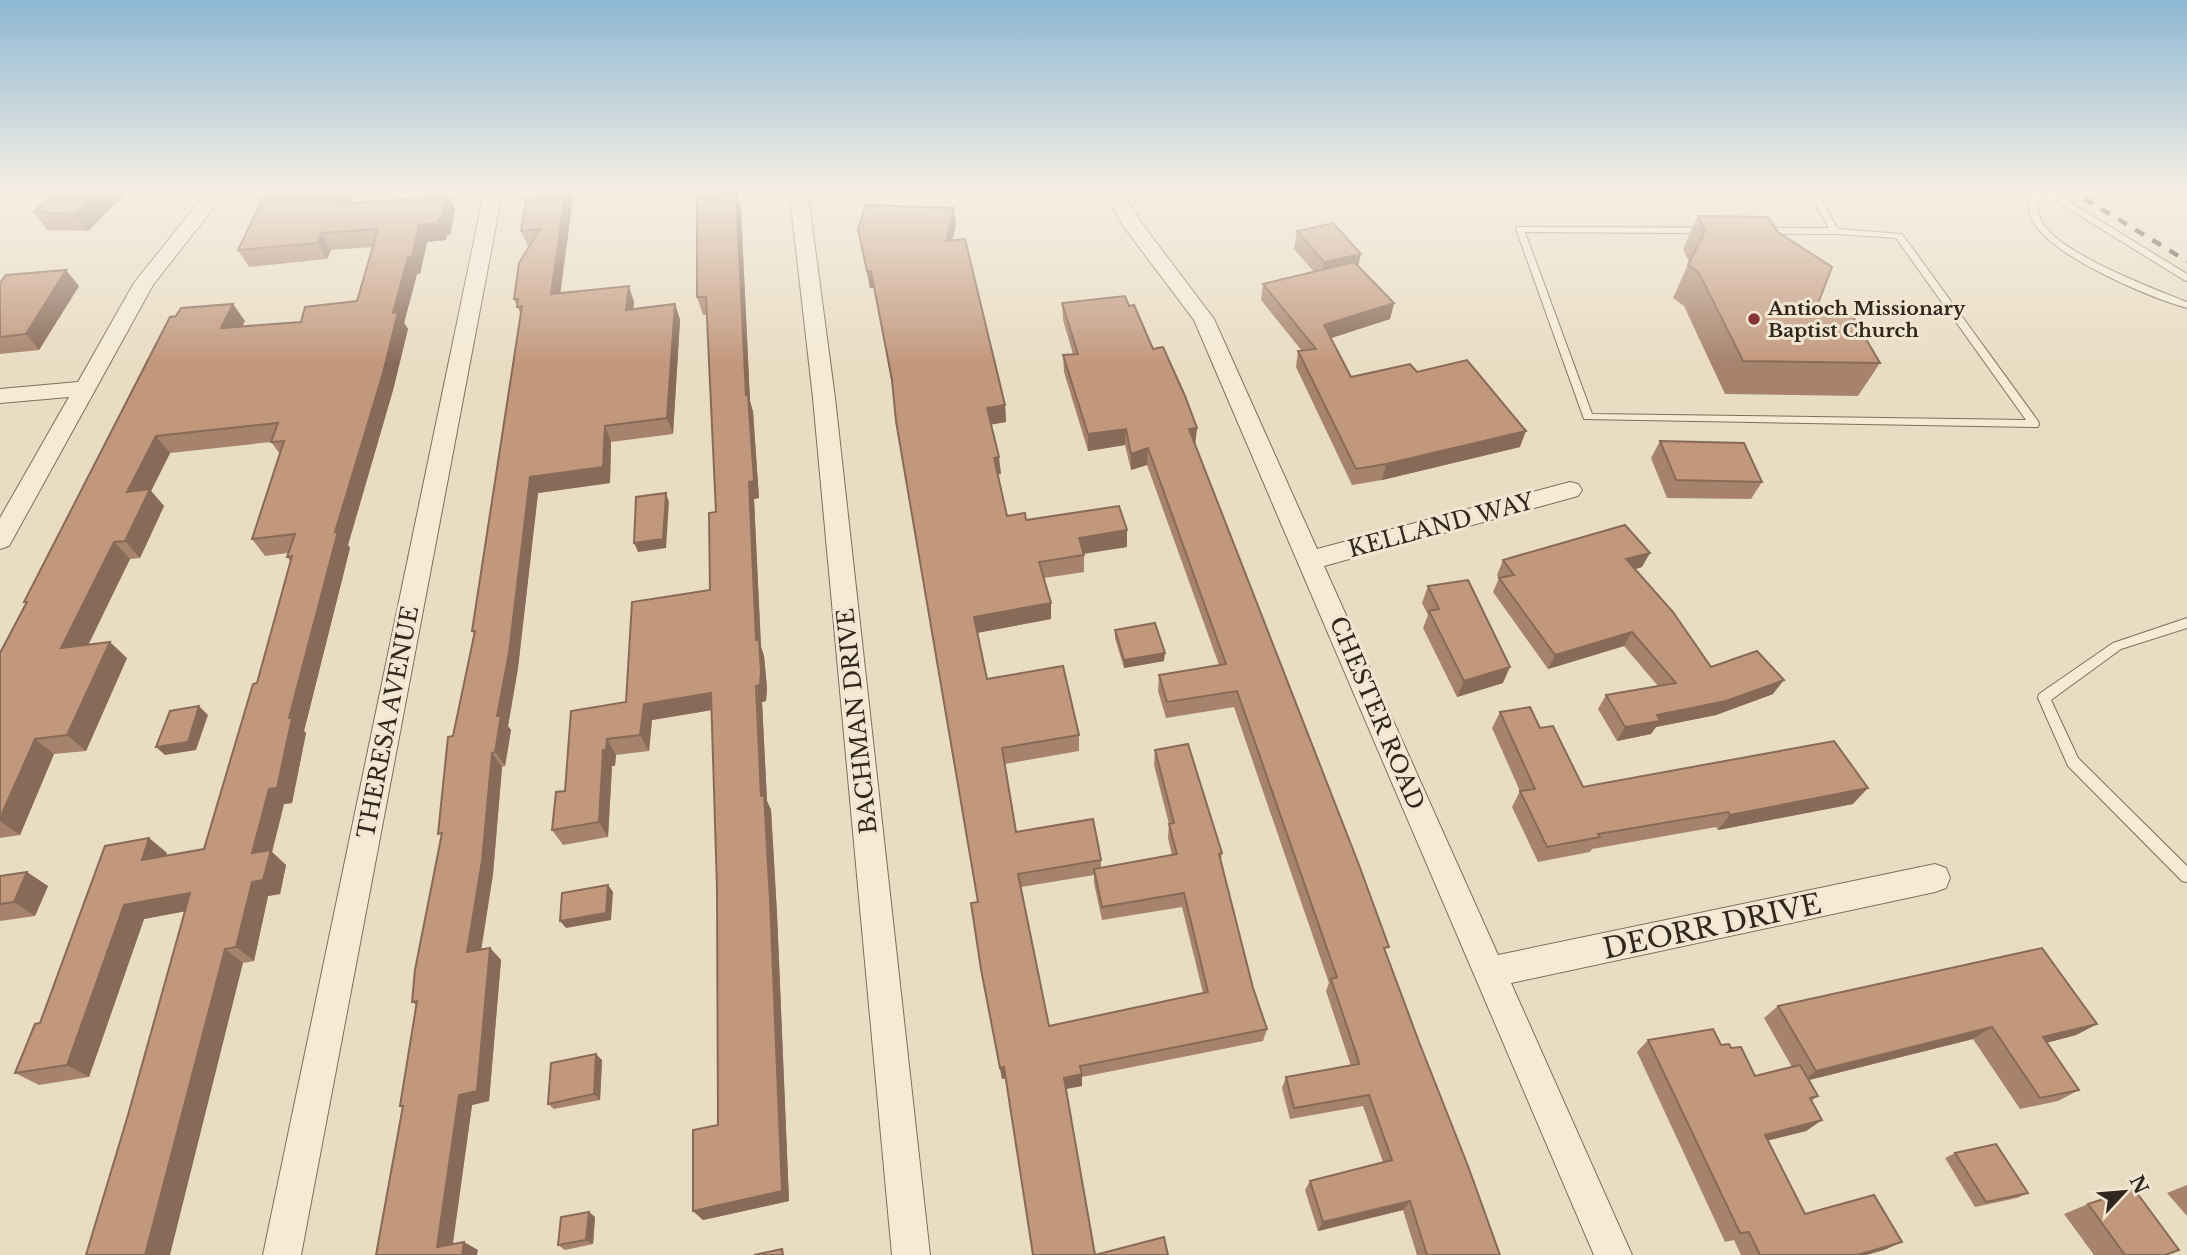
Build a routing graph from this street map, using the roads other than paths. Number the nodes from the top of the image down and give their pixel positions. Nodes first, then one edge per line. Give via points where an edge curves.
1 (172, 247) edge
2 (482, 247) edge
3 (806, 247) edge
4 (1149, 247) edge
5 (1526, 247) edge
6 (1907, 247) edge
7 (2066, 247) edge
8 (2136, 247) edge
9 (2187, 278) edge
10 (2187, 304) edge
11 (86, 388) junction
12 (0, 396) edge
13 (1570, 490) dead end
14 (0, 540) edge
15 (1311, 560) junction
16 (2187, 623) edge
17 (2187, 876) edge
18 (1935, 878) dead end
19 (1489, 972) junction
20 (282, 1255) edge
21 (911, 1255) edge
22 (1613, 1255) edge

1 - 11 street via 154,269
2 - 20 street, THERESA AVENUE
3 - 21 street, BACHMAN DRIVE
4 - 15 street, CHESTER ROAD via 1204,319
5 - 6 lane via 1588,416 2034,424
7 - 10 lane via 2155,294
8 - 9 lane
11 - 12 street
11 - 14 street
13 - 15 street, KELLAND WAY
15 - 19 street, CHESTER ROAD
16 - 17 lane via 2117,646 2045,698 2073,762
18 - 19 street, DEORR DRIVE
19 - 22 street, CHESTER ROAD

